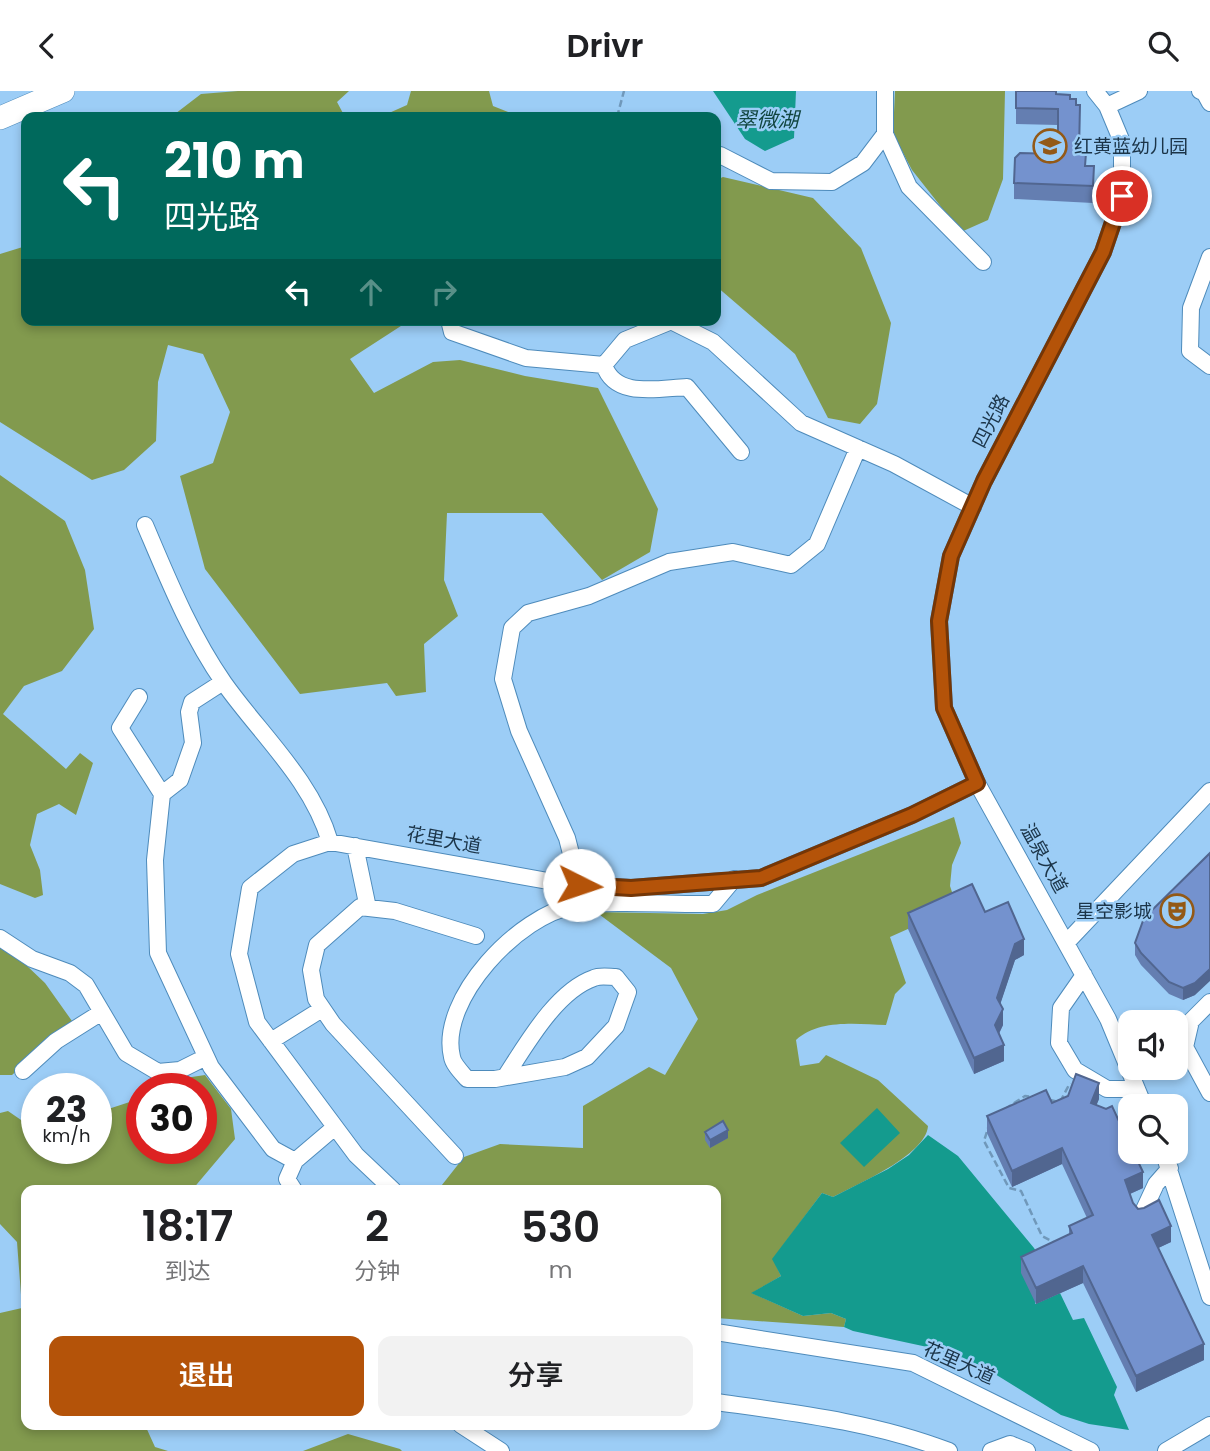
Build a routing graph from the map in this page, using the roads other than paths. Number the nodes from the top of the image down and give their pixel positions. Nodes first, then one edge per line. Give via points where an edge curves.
1 (63, 91) edge
2 (886, 91) edge
3 (1095, 91) edge
4 (1139, 91) edge
5 (1203, 91) edge
6 (1210, 103) edge
7 (1107, 106) junction
8 (0, 118) edge
9 (884, 134) junction
10 (721, 156) edge
11 (1210, 257) edge
12 (983, 261) dead end
13 (450, 326) edge
14 (657, 326) edge
15 (679, 326) edge
16 (604, 365) junction
17 (1210, 366) edge
18 (858, 448) junction
19 (741, 452) dead end
20 (973, 507) junction
21 (145, 525) dead end
22 (223, 682) junction
23 (139, 697) dead end
24 (977, 783) junction
25 (1210, 791) edge
26 (162, 794) junction
27 (330, 842) junction
28 (355, 846) junction
29 (734, 879) junction
30 (579, 885) junction
31 (368, 908) junction
32 (476, 936) dead end
33 (0, 938) edge
34 (1067, 943) junction
35 (1084, 975) junction
36 (1210, 1002) edge
37 (322, 1009) junction
38 (102, 1012) junction
39 (271, 1041) junction
40 (206, 1057) junction
41 (23, 1071) dead end
42 (505, 1077) junction
43 (1137, 1089) junction
44 (1210, 1093) edge
45 (1139, 1094) edge
46 (335, 1127) junction
47 (455, 1156) dead end
48 (295, 1161) junction
49 (1168, 1164) edge
50 (1170, 1168) junction
51 (288, 1185) edge
52 (388, 1185) edge
53 (1142, 1214) edge
54 (1205, 1260) edge
55 (1209, 1288) edge
56 (721, 1333) edge
57 (721, 1403) edge
58 (1210, 1425) edge
59 (469, 1430) edge
60 (501, 1451) edge
61 (949, 1451) edge
62 (991, 1451) edge
63 (1027, 1451) edge
64 (1091, 1451) edge
65 (1166, 1451) edge

1 - 8 highway
2 - 9 street
3 - 7 street, 四光路
4 - 7 street
5 - 6 street
7 - 20 street, 四光路 via 1122,142 1122,196 1103,252
9 - 10 street via 863,163 832,182 771,181
9 - 12 street via 909,187
11 - 17 street via 1191,308 1190,351
13 - 16 street via 452,332 526,358
14 - 16 street via 625,340
15 - 18 street via 713,342 801,423
16 - 19 street via 608,376 627,389 687,387
18 - 20 street
18 - 30 street via 817,544 791,565 733,552 669,562 589,596 528,613 512,628 503,679 519,731 567,838
20 - 24 street, 四光路 via 951,556 939,621 944,708
21 - 22 street via 179,607
22 - 26 street via 192,702 193,743 180,780
22 - 27 street via 274,745 323,818
23 - 26 street via 120,728
24 - 29 street, 花里大道 via 761,878
24 - 34 street, 温泉大道
25 - 34 street
26 - 40 street via 155,860 158,953
27 - 28 street, 花里大道
27 - 39 street, 花里大道 via 293,855 250,888 239,954 257,1022
28 - 30 street, 花里大道
28 - 31 street
29 - 30 street, 花里大道 via 631,888
29 - 42 street via 713,904 573,906 538,918 466,989 452,1024 452,1058 467,1079
31 - 32 street via 395,911
31 - 37 street via 360,907 317,945 311,970
33 - 38 street via 32,959 70,973 86,985
34 - 35 street, 温泉大道
35 - 43 street, 温泉大道
35 - 43 street via 1061,1008 1059,1043 1075,1070 1107,1089
36 - 44 street via 1191,1021 1185,1047
37 - 39 street
37 - 47 street
38 - 40 street via 126,1053 158,1072 180,1070
38 - 41 street via 55,1041
39 - 46 street, 花里大道
40 - 48 street via 273,1149
42 - 42 street via 565,1067 587,1057 616,1026 628,992 616,977 595,977 568,995 539,1026
43 - 45 street, 温泉大道
46 - 48 street
46 - 52 street, 花里大道
48 - 51 street
49 - 50 street
50 - 53 street via 1156,1184
50 - 54 street
54 - 55 street
56 - 64 street, 花里大道 via 913,1363
57 - 61 street via 843,1420
58 - 65 street
59 - 60 street
62 - 63 street via 1010,1444

